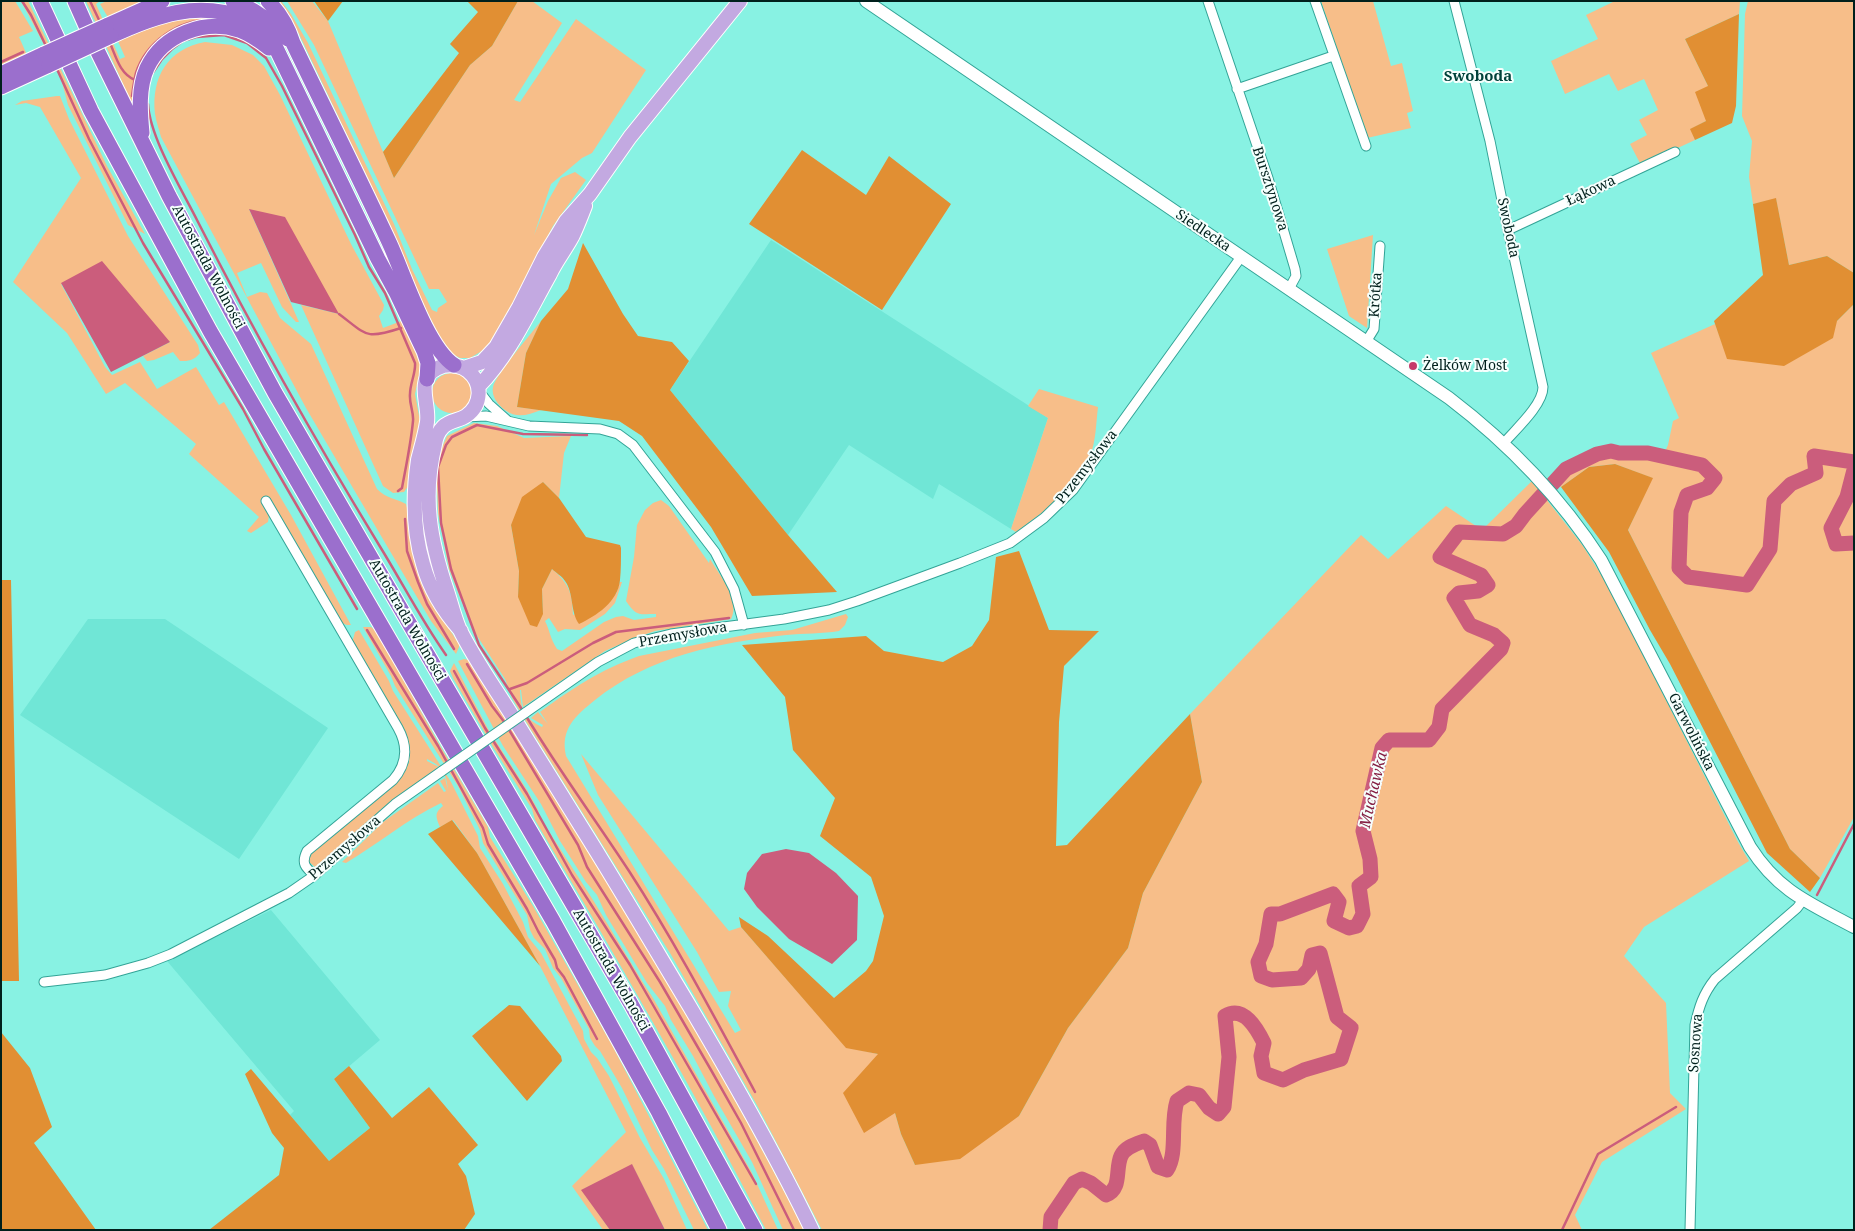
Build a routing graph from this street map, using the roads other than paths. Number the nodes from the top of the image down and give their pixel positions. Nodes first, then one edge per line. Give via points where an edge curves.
1 (40, 1) edge
2 (75, 1) edge
3 (162, 1) edge
4 (233, 1) edge
5 (268, 1) edge
6 (740, 1) edge
7 (866, 1) edge
8 (1208, 1) edge
9 (1315, 1) edge
10 (1454, 1) edge
11 (109, 31) junction
12 (293, 44) junction
13 (279, 56) junction
14 (1333, 56) junction
15 (46, 60) junction
16 (1, 74) edge
17 (1, 87) edge
18 (1237, 89) junction
19 (143, 142) junction
20 (1366, 146) dead end
21 (1675, 152) dead end
22 (590, 194) junction
23 (1508, 230) junction
24 (1380, 246) dead end
25 (1241, 257) junction
26 (1289, 289) junction
27 (1366, 342) junction
28 (459, 367) junction
29 (427, 379) junction
30 (478, 389) junction
31 (426, 404) junction
32 (458, 419) junction
33 (507, 420) junction
34 (1503, 444) junction
35 (1531, 472) joint
36 (266, 501) dead end
37 (744, 625) junction
38 (461, 631) junction
39 (315, 876) junction
40 (1803, 900) junction
41 (1854, 927) edge
42 (44, 982) dead end
43 (719, 1230) edge
44 (755, 1230) edge
45 (812, 1230) edge
46 (1690, 1230) edge

1 - 43 highway, Autostrada Wolności via 91,111 207,326 554,920
2 - 19 highway, Autostrada Wolności
3 - 11 highway
4 - 12 highway via 267,19
5 - 12 highway via 284,21
6 - 22 main road via 630,137
7 - 25 main road, Siedlecka
8 - 18 street, Bursztynowa
9 - 14 street
10 - 23 street, Swoboda via 1490,142
11 - 13 highway via 168,11 212,8 232,12 257,27 273,43
11 - 15 highway, bridge
12 - 28 highway via 390,244 436,348 444,358
13 - 19 highway via 252,36 228,27 202,27 178,36 166,44 147,68 140,99
13 - 29 highway via 420,342 428,363
14 - 18 street
14 - 20 street
15 - 16 highway
15 - 17 highway
18 - 26 street, Bursztynowa via 1295,269 1296,276
19 - 44 highway, Autostrada Wolności via 275,393 631,1004
21 - 23 street, Łąkowa
22 - 28 main road via 566,221 496,347 482,362
22 - 30 main road via 572,238 534,307 493,372
23 - 34 street, Swoboda via 1543,391 1538,403
24 - 27 street, Krótka via 1374,329
25 - 26 main road, Siedlecka
25 - 37 street, Przemysłowa via 1073,490 1033,527 1010,543 857,601 802,616
26 - 27 main road, Siedlecka
27 - 34 main road, Siedlecka via 1449,398
28 - 29 main road via 438,368
28 - 30 main road via 474,378
29 - 31 main road
30 - 32 main road via 475,407
30 - 33 street
31 - 32 main road via 440,418
31 - 38 main road via 428,419 418,461 415,521 422,562 436,598
32 - 33 street via 486,416
32 - 38 main road via 444,426 437,436 428,479 428,508 436,560
33 - 37 street via 529,426 600,428 618,434 633,445 715,552 734,589
34 - 35 main road, Siedlecka
35 - 40 main road, Garwolińska via 1561,504 1601,560 1750,847 1771,875
36 - 39 street via 405,744 404,760 393,780 306,851 304,865
37 - 39 street, Przemysłowa, bridge via 671,634 634,644 598,662 386,812
38 - 45 main road via 705,1033
39 - 42 street, Przemysłowa via 289,893 148,963 105,975
40 - 41 main road, Garwolińska
40 - 46 street, Sosnowa via 1716,979 1699,1007

